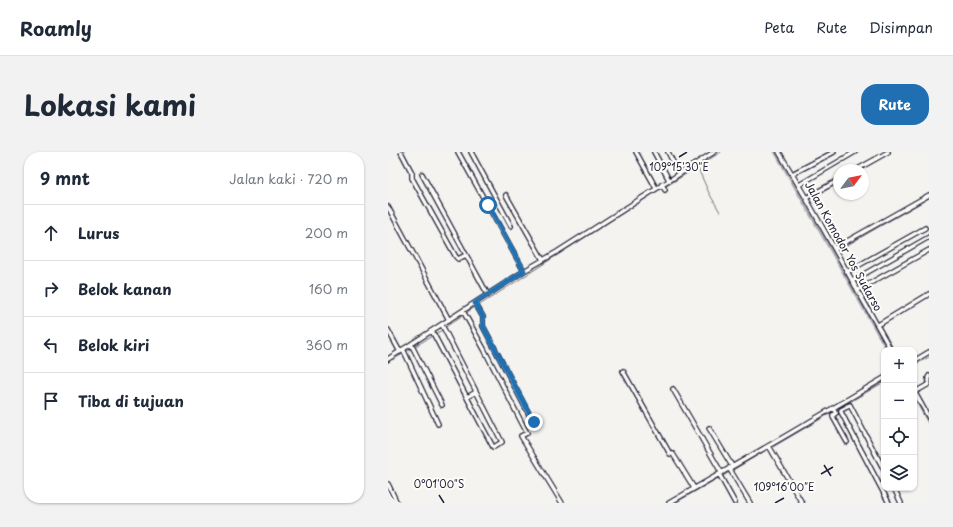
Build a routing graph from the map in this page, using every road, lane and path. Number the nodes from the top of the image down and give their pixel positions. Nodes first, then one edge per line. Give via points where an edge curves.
1 (401, 152) edge
2 (458, 152) edge
3 (471, 152) edge
4 (636, 152) edge
5 (654, 152) edge
6 (668, 152) edge
7 (714, 152) edge
8 (779, 152) edge
9 (834, 152) edge
10 (855, 152) edge
11 (888, 152) edge
12 (867, 164) edge
13 (422, 174) dead end
14 (679, 174) junction
15 (792, 174) junction
16 (669, 180) junction
17 (833, 183) edge
18 (799, 185) junction
19 (656, 188) junction
20 (506, 195) dead end
21 (929, 195) edge
22 (806, 198) junction
23 (496, 199) junction
24 (488, 205) junction
25 (388, 207) edge
26 (511, 226) dead end
27 (925, 228) dead end
28 (929, 237) edge
29 (836, 250) junction
30 (929, 250) edge
31 (466, 255) junction
32 (543, 260) junction
33 (524, 271) junction
34 (847, 272) junction
35 (852, 281) junction
36 (858, 290) junction
37 (929, 294) edge
38 (488, 295) junction
39 (477, 305) junction
40 (464, 313) junction
41 (448, 320) junction
42 (878, 325) junction
43 (443, 327) junction
44 (388, 330) edge
45 (434, 333) junction
46 (412, 346) junction
47 (889, 347) edge
48 (403, 351) junction
49 (929, 352) edge
50 (388, 359) edge
51 (917, 359) edge
52 (623, 371) dead end
53 (929, 376) edge
54 (881, 380) edge
55 (929, 383) edge
56 (673, 389) dead end
57 (917, 390) edge
58 (476, 392) junction
59 (467, 397) junction
60 (917, 397) edge
61 (846, 404) junction
62 (442, 405) dead end
63 (834, 409) junction
64 (929, 418) edge
65 (534, 422) dead end
66 (438, 424) dead end
67 (709, 428) dead end
68 (847, 442) dead end
69 (770, 447) junction
70 (881, 464) edge
71 (731, 469) junction
72 (720, 475) junction
73 (388, 484) edge
74 (694, 488) junction
75 (895, 491) edge
76 (397, 503) edge
77 (562, 503) edge
78 (669, 503) edge
79 (735, 503) edge
80 (750, 503) edge
81 (802, 503) edge
82 (889, 503) edge
83 (901, 503) edge

1 - 31 street via 412,178 456,258
2 - 24 street
3 - 23 street
4 - 19 street
5 - 16 street
6 - 14 street
7 - 14 street
8 - 15 street, Jalan Komodor Yos Sudarso
9 - 15 street
10 - 18 street
11 - 12 street
13 - 31 street
14 - 16 street
15 - 18 street, Jalan Komodor Yos Sudarso
16 - 19 street via 664,187
17 - 22 street
18 - 22 street, Jalan Komodor Yos Sudarso
19 - 32 street
20 - 32 street
21 - 29 street
22 - 29 street, Jalan Komodor Yos Sudarso
23 - 24 street
23 - 26 street
24 - 33 street
25 - 41 street
27 - 34 street
28 - 35 street
29 - 34 street, Jalan Komodor Yos Sudarso
30 - 36 street
31 - 38 street
32 - 33 street
33 - 38 street
34 - 35 street, Jalan Komodor Yos Sudarso
35 - 36 street, Jalan Komodor Yos Sudarso
36 - 42 street, Jalan Komodor Yos Sudarso
37 - 42 street
38 - 39 street
39 - 40 street
39 - 65 street via 483,318 483,326
40 - 41 street
40 - 77 street via 527,432 521,436
41 - 43 street
42 - 47 street, Jalan Komodor Yos Sudarso
43 - 45 street
43 - 58 street
44 - 48 street
45 - 46 street
45 - 59 street
46 - 48 street
46 - 62 street
48 - 50 street
48 - 66 street
49 - 51 street
52 - 74 street via 670,454 673,454
53 - 55 street
54 - 61 street
55 - 57 street
56 - 72 street
58 - 59 street
58 - 59 street via 502,442 494,447
60 - 64 street
61 - 63 street
61 - 70 street via 851,407
61 - 82 street via 841,412
63 - 68 street via 836,413 833,417
63 - 69 street
67 - 71 street
69 - 71 street
69 - 81 street
71 - 72 street
71 - 80 street
72 - 74 street
72 - 79 street
73 - 76 street
74 - 78 street
75 - 83 street

